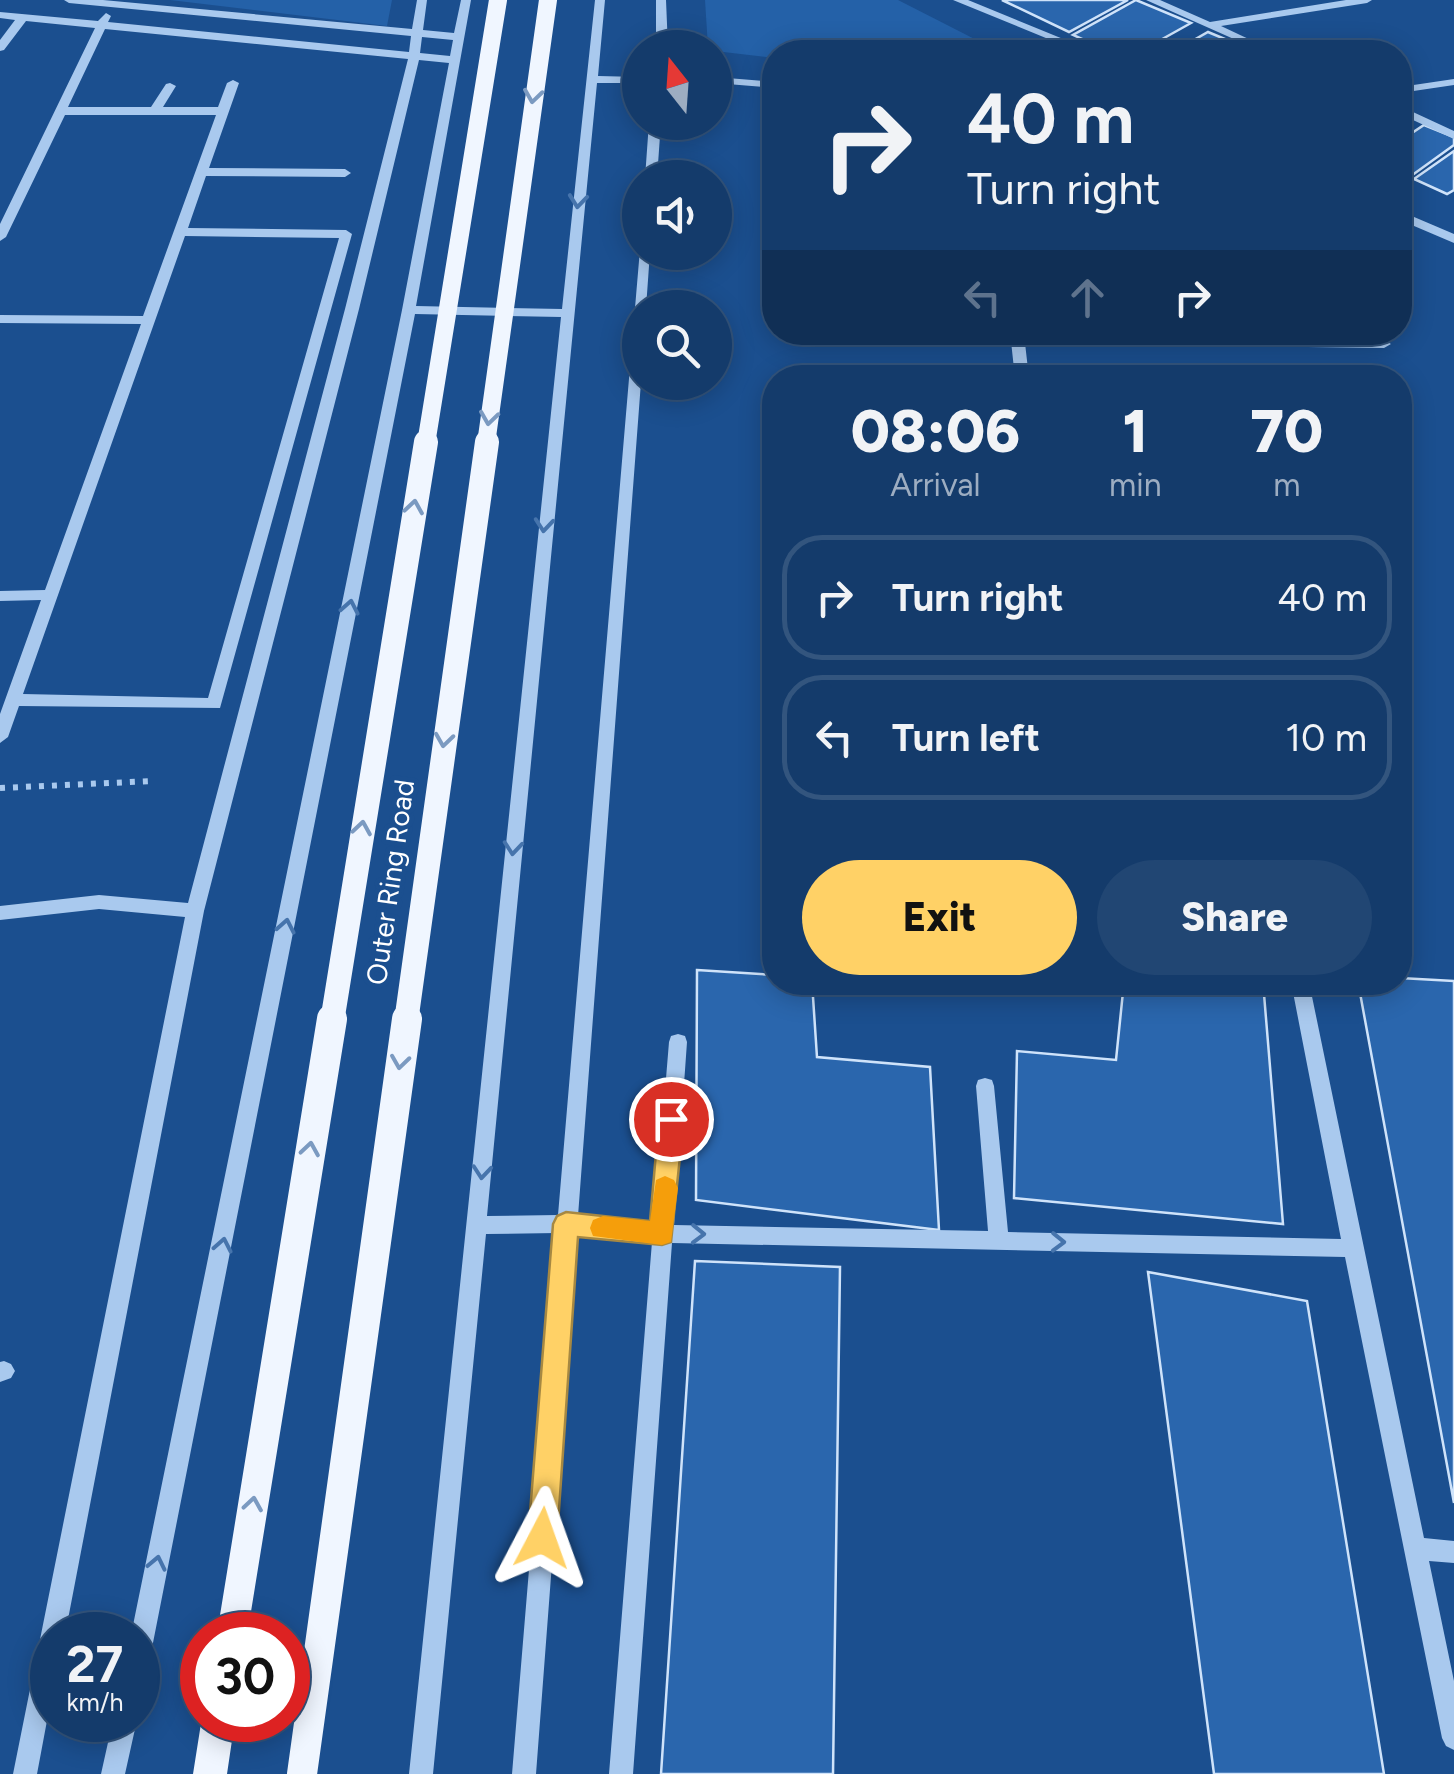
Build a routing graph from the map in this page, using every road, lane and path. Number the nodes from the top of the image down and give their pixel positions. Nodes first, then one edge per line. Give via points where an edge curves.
1 (69, 0) edge
2 (422, 0) edge
3 (466, 0) edge
4 (498, 0) edge
5 (548, 0) edge
6 (600, 0) edge
7 (660, 0) edge
8 (958, 0) edge
9 (1151, 0) edge
10 (1367, 0) edge
11 (112, 4) junction
12 (11, 16) edge
13 (1209, 25) junction
14 (100, 26) junction
15 (661, 30) edge
16 (417, 34) junction
17 (458, 37) junction
18 (1060, 40) edge
19 (1244, 40) edge
20 (0, 48) edge
21 (414, 56) junction
22 (454, 60) junction
23 (622, 71) edge
24 (593, 73) junction
25 (622, 77) edge
26 (732, 81) edge
27 (1454, 82) edge
28 (232, 83) dead end
29 (762, 84) edge
30 (170, 86) dead end
31 (1412, 88) edge
32 (60, 111) junction
33 (155, 111) junction
34 (222, 112) junction
35 (1412, 115) edge
36 (1454, 134) edge
37 (200, 172) junction
38 (345, 173) dead end
39 (1412, 220) edge
40 (179, 232) junction
41 (0, 237) edge
42 (1454, 238) edge
43 (643, 270) edge
44 (409, 310) junction
45 (566, 313) junction
46 (0, 320) edge
47 (148, 320) junction
48 (50, 595) junction
49 (0, 596) edge
50 (13, 700) junction
51 (0, 737) edge
52 (153, 781) dead end
53 (0, 788) edge
54 (195, 911) junction
55 (0, 913) edge
56 (1303, 995) edge
57 (678, 1042) dead end
58 (985, 1086) dead end
59 (566, 1224) junction
60 (477, 1225) junction
61 (662, 1234) junction
62 (1000, 1241) junction
63 (1354, 1248) junction
64 (1415, 1549) junction
65 (1454, 1552) edge
66 (58, 1612) edge
67 (147, 1612) edge
68 (236, 1612) edge
69 (1454, 1738) edge
70 (31, 1742) edge
71 (121, 1742) edge
72 (215, 1742) edge
73 (25, 1774) edge
74 (114, 1774) edge
75 (210, 1774) edge
76 (302, 1774) edge
77 (421, 1774) edge
78 (524, 1774) edge
79 (621, 1774) edge

1 - 11 street
2 - 16 street
3 - 17 street
68 -> 4 main road, Outer Ring Road, bridge
5 -> 76 main road, Outer Ring Road, bridge
6 - 24 street
7 - 15 street
8 - 18 street
9 - 13 street
10 - 13 street
11 - 14 street
11 - 16 street
12 - 14 street
12 - 20 street
13 - 19 street
14 - 21 street
14 - 32 street
16 - 17 street
16 - 21 street
17 - 22 street
21 - 22 street
21 - 54 street
22 - 44 street
23 - 24 street
24 - 25 street
24 -> 45 street
26 - 29 street
27 - 31 street
28 - 34 street
30 - 33 street
32 - 33 street
32 - 41 street
33 - 34 street
34 - 37 street
35 - 36 street
37 - 38 street
37 - 40 street
39 - 42 street
40 - 47 street
40 - 50 street via 346,234 214,704
43 - 59 street
44 - 45 street
67 -> 44 street
45 -> 60 street
46 - 47 street
47 - 48 street
48 - 49 street
48 - 50 street
50 - 51 street
52 - 53 path
54 - 55 street via 99,902
54 - 66 street
56 - 63 street
57 - 61 street
58 - 62 street
59 - 60 street
59 - 61 street
59 - 78 street
60 - 77 street
61 -> 62 street
61 - 79 street
62 -> 63 street
63 - 64 street
64 - 65 street
64 - 69 street
70 - 73 street
71 - 74 street
72 - 75 main road

